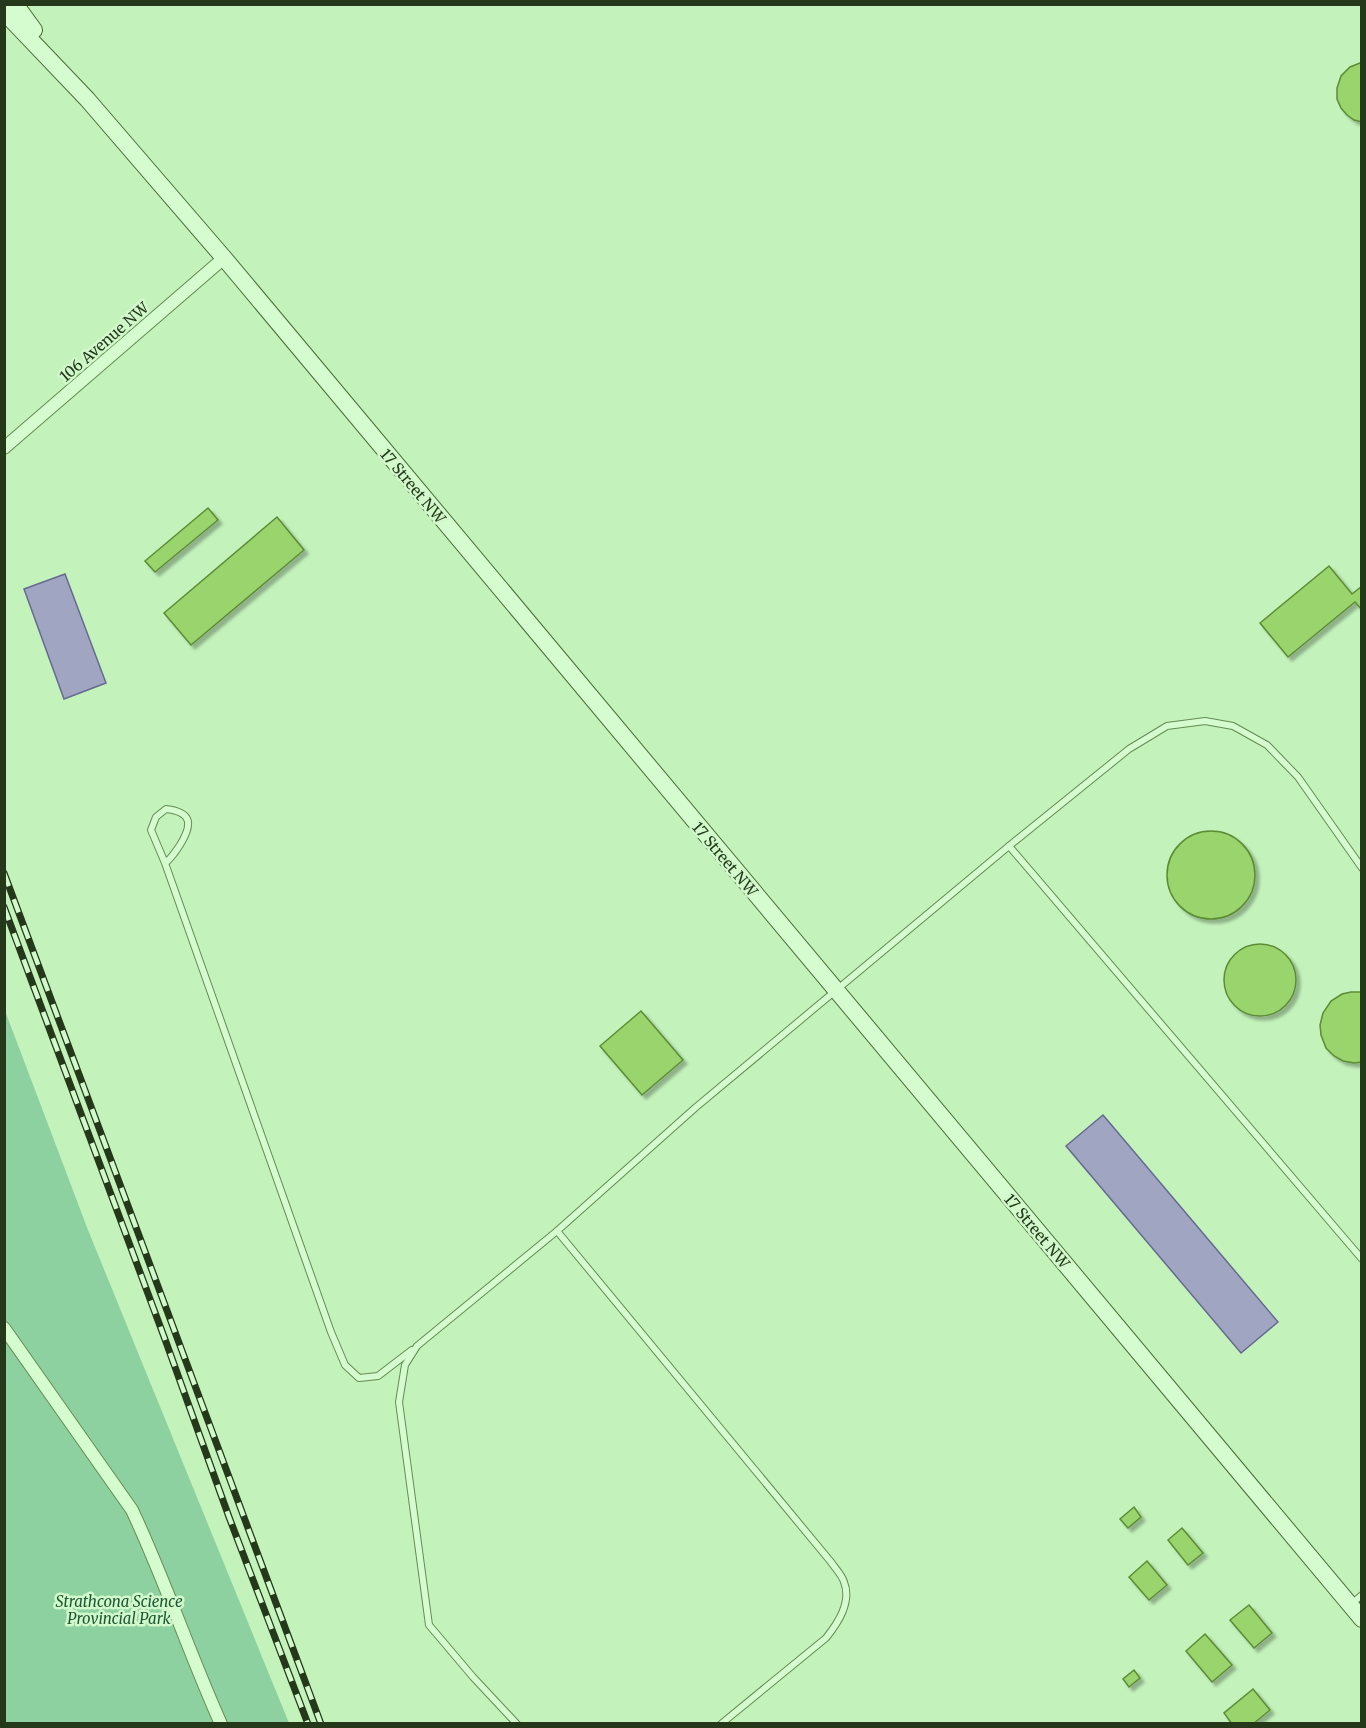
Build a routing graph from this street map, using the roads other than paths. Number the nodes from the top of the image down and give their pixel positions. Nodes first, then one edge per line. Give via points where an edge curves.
1 (15, 4) edge
2 (4, 12) edge
3 (87, 99) junction
4 (224, 258) junction
5 (4, 448) edge
6 (1009, 846) junction
7 (165, 863) junction
8 (1362, 868) edge
9 (836, 990) junction
10 (557, 1230) junction
11 (1362, 1259) edge
12 (4, 1328) edge
13 (417, 1346) junction
14 (1356, 1600) edge
15 (1362, 1619) edge
16 (221, 1724) edge
17 (517, 1724) edge
18 (721, 1724) edge

1 - 3 main road, 17 Street NW
2 - 3 main road, 17 Street NW
3 - 4 main road, 17 Street NW
4 - 5 street, 106 Avenue NW
4 - 9 main road, 17 Street NW
6 - 8 lane via 1129,749 1167,726 1205,721 1233,726 1267,744 1298,777
6 - 9 lane
6 - 11 lane
7 - 7 lane via 152,830 156,817 166,809 177,810 187,817 187,834
7 - 13 lane via 345,1365 359,1378 378,1376
9 - 10 lane
9 - 14 main road, 17 Street NW
10 - 13 lane
10 - 18 lane via 844,1582 847,1600 826,1638
12 - 16 street via 132,1510
13 - 17 lane via 405,1365 399,1402 429,1625
14 - 15 main road, 17 Street NW

